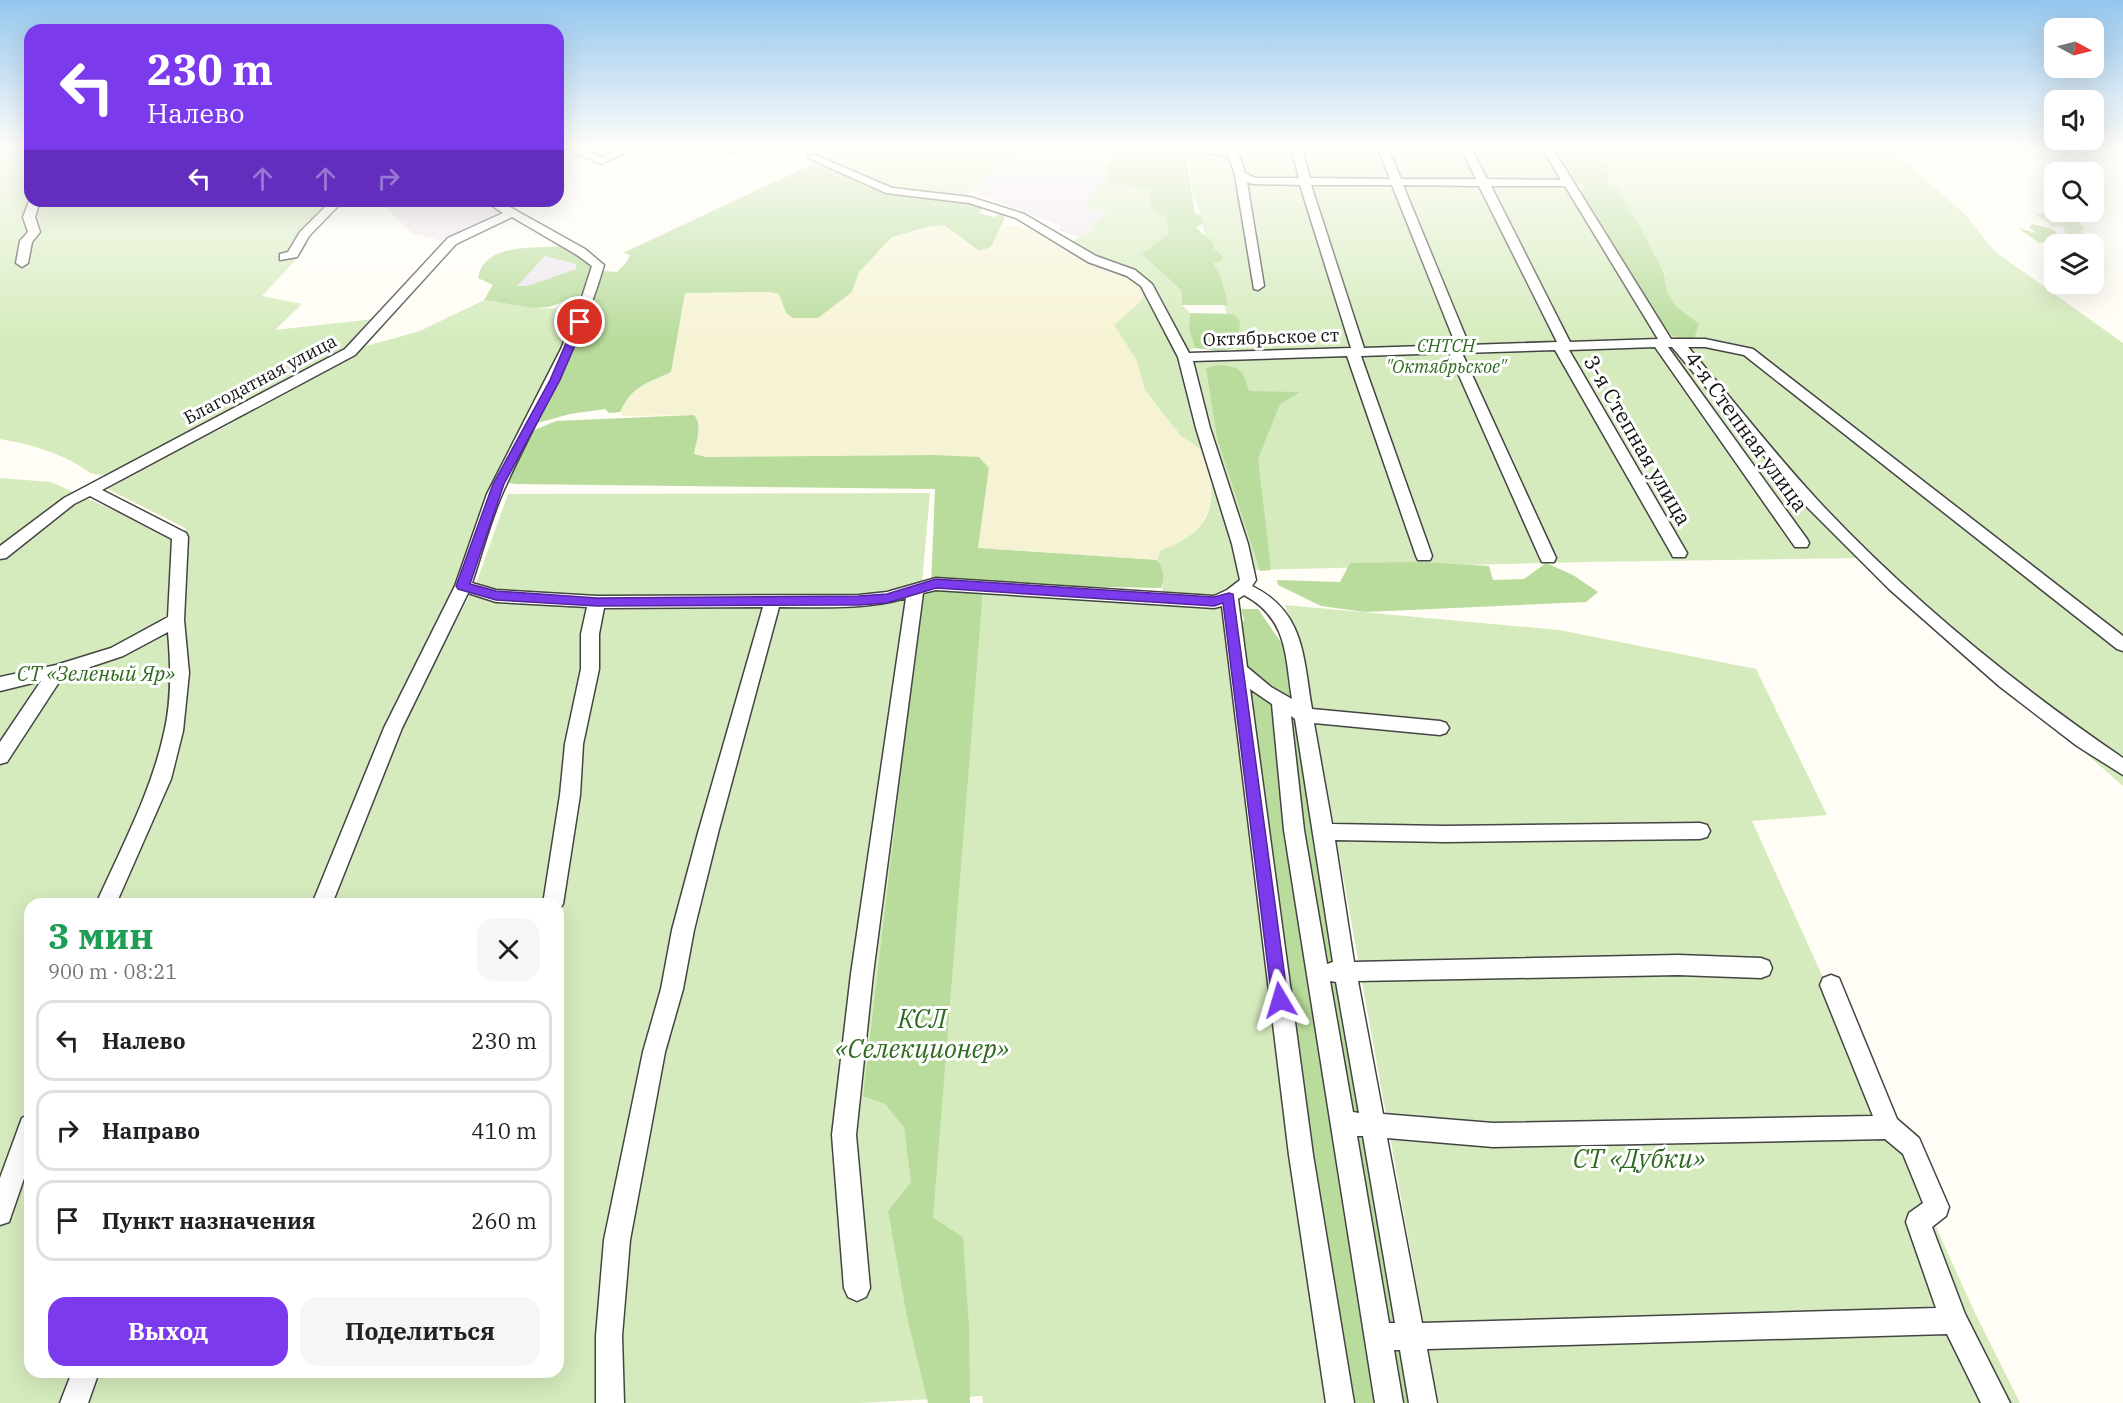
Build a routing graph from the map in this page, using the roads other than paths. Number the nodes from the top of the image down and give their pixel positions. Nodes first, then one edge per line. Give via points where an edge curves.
1 (30, 211) edge
2 (327, 211) edge
3 (509, 211) edge
4 (1008, 211) edge
5 (1246, 211) edge
6 (1314, 211) edge
7 (1408, 211) edge
8 (1498, 211) edge
9 (1586, 211) edge
10 (512, 213) junction
11 (284, 257) dead end
12 (22, 263) dead end
13 (1258, 286) dead end
14 (1666, 343) junction
15 (1563, 347) junction
16 (1459, 349) junction
17 (1356, 351) junction
18 (1185, 357) junction
19 (91, 490) junction
20 (1801, 543) dead end
21 (1679, 553) dead end
22 (0, 554) edge
23 (1424, 556) dead end
24 (1548, 558) dead end
25 (463, 586) junction
26 (915, 590) junction
27 (1236, 593) junction
28 (773, 600) junction
29 (597, 602) junction
30 (176, 620) junction
31 (2123, 645) edge
32 (1238, 669) junction
33 (57, 671) junction
34 (0, 684) edge
35 (1280, 699) junction
36 (1304, 715) junction
37 (1440, 728) dead end
38 (0, 757) edge
39 (2123, 768) edge
40 (1700, 831) dead end
41 (1324, 832) junction
42 (109, 898) edge
43 (324, 898) edge
44 (554, 898) edge
45 (1761, 968) dead end
46 (1345, 971) junction
47 (1319, 972) junction
48 (1831, 985) dead end
49 (1343, 1123) junction
50 (1372, 1125) junction
51 (1888, 1127) junction
52 (24, 1143) edge
53 (0, 1213) edge
54 (857, 1288) dead end
55 (1954, 1321) junction
56 (1410, 1336) junction
57 (1380, 1337) junction
58 (84, 1378) edge
59 (74, 1403) edge
60 (610, 1403) edge
61 (1340, 1403) edge
62 (1389, 1403) edge
63 (1423, 1403) edge
64 (1996, 1403) edge

1 - 12 street via 28,224 34,232 24,249
2 - 11 street via 304,234 292,254
3 - 10 street
4 - 18 street via 1092,260 1131,273 1146,284
5 - 13 street
6 - 17 street
7 - 16 street
8 - 15 street, 3-я Степная улица
9 - 14 street, 4-я Степная улица
10 - 19 street, Благодатная улица via 452,242 350,352
10 - 25 street via 598,264 588,302 555,380 499,484
14 - 15 street, Октябрьское ст
14 - 20 street, 4-я Степная улица
14 - 31 street, Октябрьское ст via 1705,343 1748,352
14 - 39 street via 1681,347 1823,516 1967,651 2073,735
15 - 16 street, Октябрьское ст
15 - 21 street, 3-я Степная улица
16 - 17 street, Октябрьское ст
16 - 24 street
17 - 18 street, Октябрьское ст
17 - 23 street
18 - 27 street via 1248,580
19 - 22 street, Благодатная улица via 69,501
19 - 30 street via 180,537
25 - 29 street via 496,596
25 - 43 street via 393,728
26 - 27 street via 936,584 959,584 1214,602
26 - 28 street via 859,601
26 - 54 street via 844,1135
27 - 32 street
27 - 36 street via 1271,602 1284,622
28 - 29 street
28 - 60 street via 708,833 654,1052 617,1240 609,1336
29 - 44 street
30 - 33 street via 117,652
30 - 42 street via 180,673 174,731 161,779
32 - 35 street via 1265,692
32 - 61 street via 1300,1155
33 - 34 street
33 - 38 street
35 - 36 street
35 - 47 street via 1294,830
36 - 37 street
36 - 41 street
40 - 41 street
41 - 46 street
45 - 46 street via 1678,965
46 - 47 street
46 - 50 street
47 - 49 street
48 - 51 street
49 - 50 street
49 - 57 street
50 - 51 street via 1492,1135
50 - 56 street
51 - 55 street via 1911,1146 1937,1206 1918,1222
52 - 53 street
55 - 56 street
55 - 64 street
56 - 57 street
56 - 63 street
57 - 62 street
58 - 59 street

